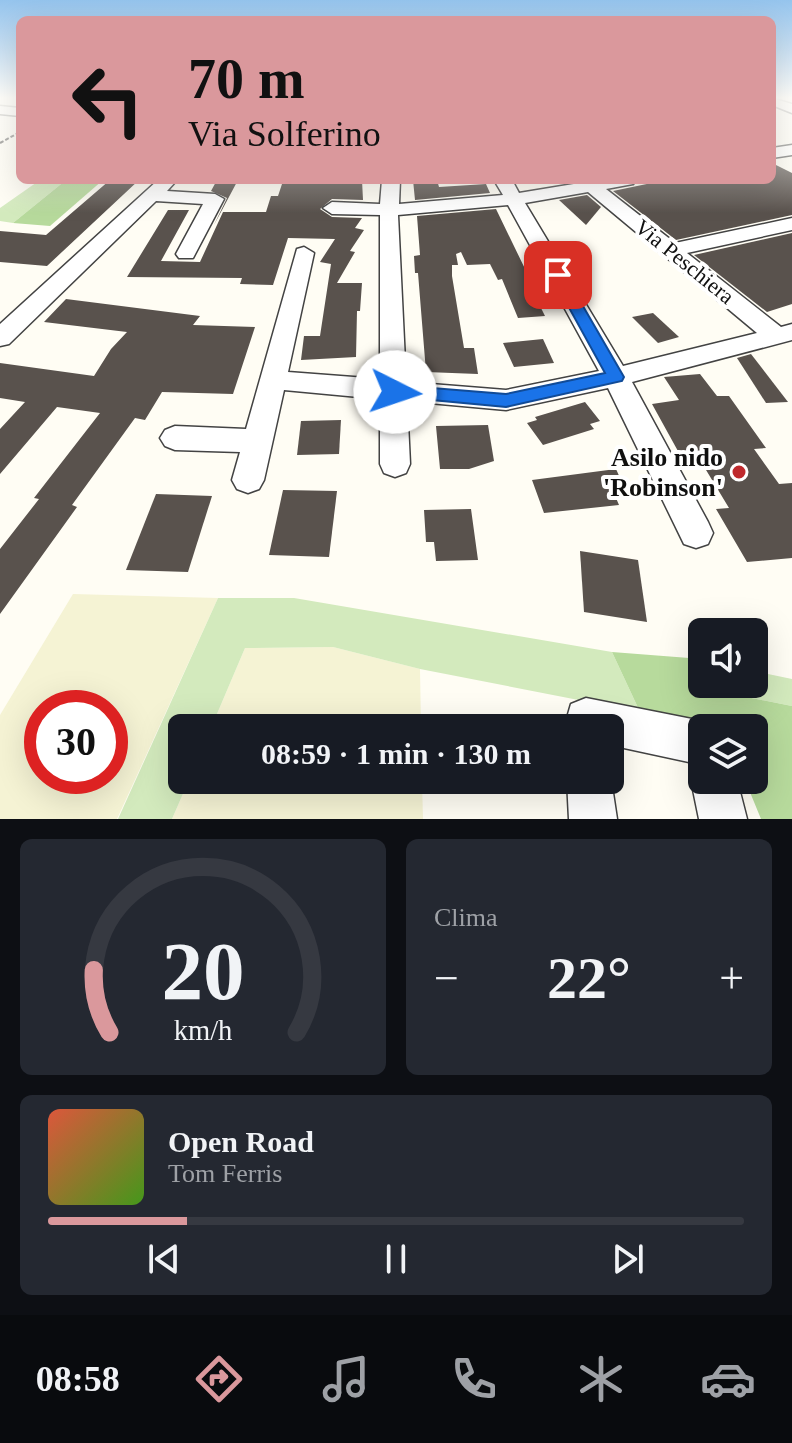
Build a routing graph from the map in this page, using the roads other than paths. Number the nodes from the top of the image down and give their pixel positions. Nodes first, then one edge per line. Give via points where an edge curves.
1 (163, 184) edge
2 (391, 184) edge
3 (607, 184) edge
4 (592, 187) junction
5 (509, 189) edge
6 (150, 195) junction
7 (332, 208) dead end
8 (389, 212) junction
9 (792, 224) edge
10 (672, 250) junction
11 (304, 253) dead end
12 (186, 254) dead end
13 (785, 334) edge
14 (0, 338) edge
15 (616, 377) junction
16 (273, 380) junction
17 (395, 392) junction
18 (175, 438) dead end
19 (258, 441) junction
20 (395, 464) dead end
21 (248, 480) dead end
22 (696, 533) dead end
23 (624, 727) edge
24 (688, 740) edge
25 (591, 794) edge
26 (717, 794) edge
27 (593, 819) edge
28 (723, 819) edge

1 - 6 street
2 - 8 street
3 - 4 street
4 - 5 street
4 - 10 street, Via Peschiera
5 - 8 street
5 - 15 street
6 - 12 street via 215,199
6 - 14 street
7 - 8 street
8 - 17 street
9 - 10 street
10 - 13 street, Via Peschiera
11 - 16 street
13 - 15 street
15 - 17 street via 506,400
15 - 22 street
16 - 17 street
16 - 19 street
17 - 20 street
18 - 19 street
19 - 21 street
23 - 24 street
25 - 27 street
26 - 28 street

